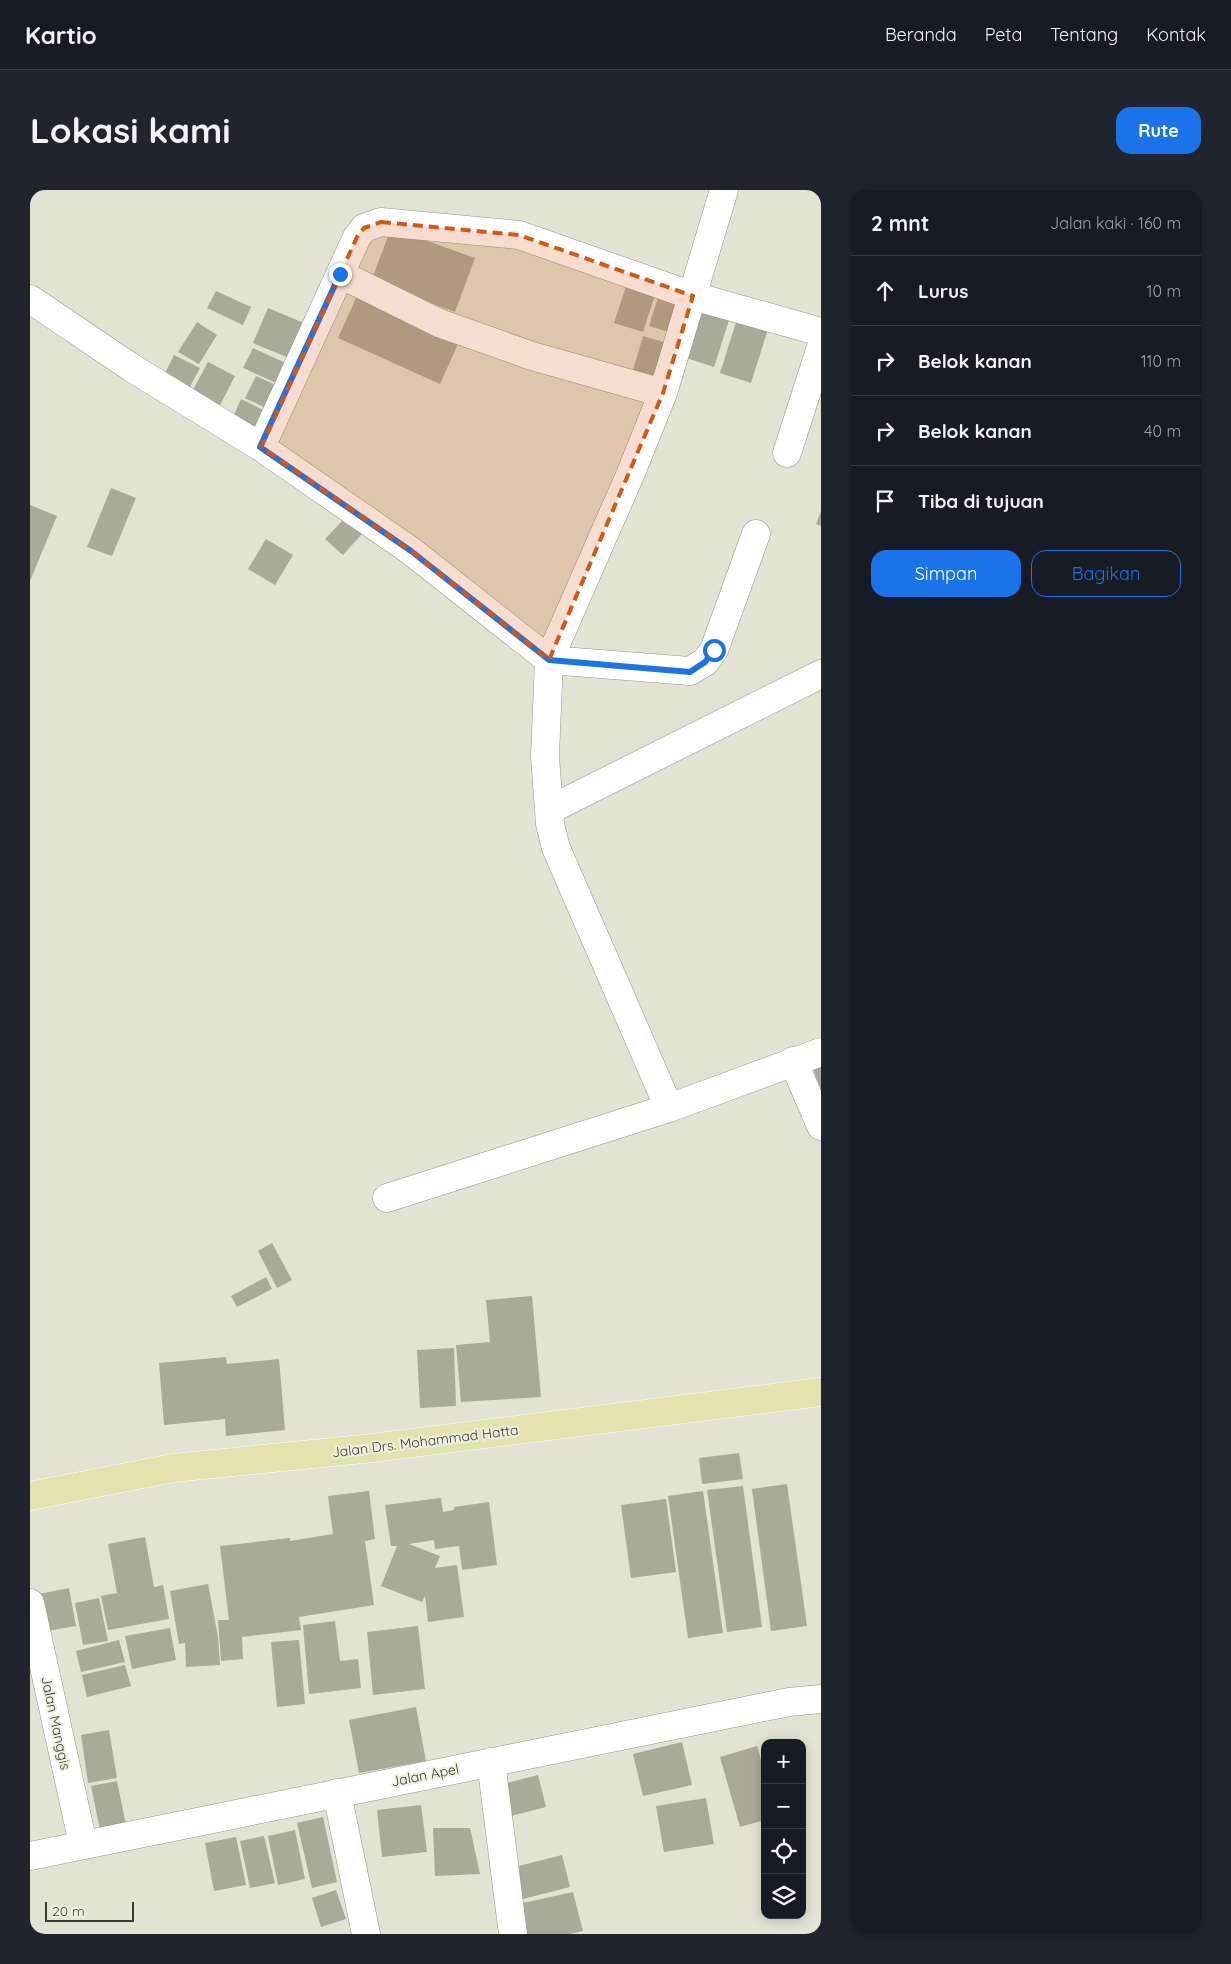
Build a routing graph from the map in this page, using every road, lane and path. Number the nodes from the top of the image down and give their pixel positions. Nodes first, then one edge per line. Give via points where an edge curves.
1 (724, 190) edge
2 (340, 274) junction
3 (693, 296) junction
4 (30, 299) edge
5 (821, 332) edge
6 (821, 347) edge
7 (663, 393) junction
8 (260, 447) junction
9 (786, 453) dead end
10 (756, 534) dead end
11 (549, 660) junction
12 (821, 674) edge
13 (552, 827) junction
14 (821, 1052) edge
15 (793, 1061) junction
16 (669, 1108) junction
17 (821, 1126) edge
18 (387, 1198) dead end
19 (821, 1392) edge
20 (30, 1496) edge
21 (30, 1602) edge
22 (821, 1699) edge
23 (491, 1762) junction
24 (337, 1793) junction
25 (83, 1844) junction
26 (30, 1856) edge
27 (366, 1934) edge
28 (513, 1934) edge

1 - 3 street
2 - 3 street via 364,228 381,222 519,235
2 - 7 street via 447,327 532,356
2 - 8 street
3 - 5 street
3 - 7 street
4 - 8 street via 132,368
6 - 9 street
7 - 11 street
8 - 11 street via 411,551
10 - 11 street via 714,650 705,662 690,672
11 - 13 street via 545,756
12 - 13 street
13 - 16 street
14 - 15 street
15 - 16 street
15 - 17 street
16 - 18 street
19 - 20 main road, Jalan Drs. Mohammad Hatta via 383,1447 173,1468
21 - 25 street, Jalan Manggis
22 - 23 street, Jalan Apel via 789,1702
23 - 24 street, Jalan Apel
23 - 28 street
24 - 25 street, Jalan Apel
24 - 27 street
25 - 26 street, Jalan Apel

